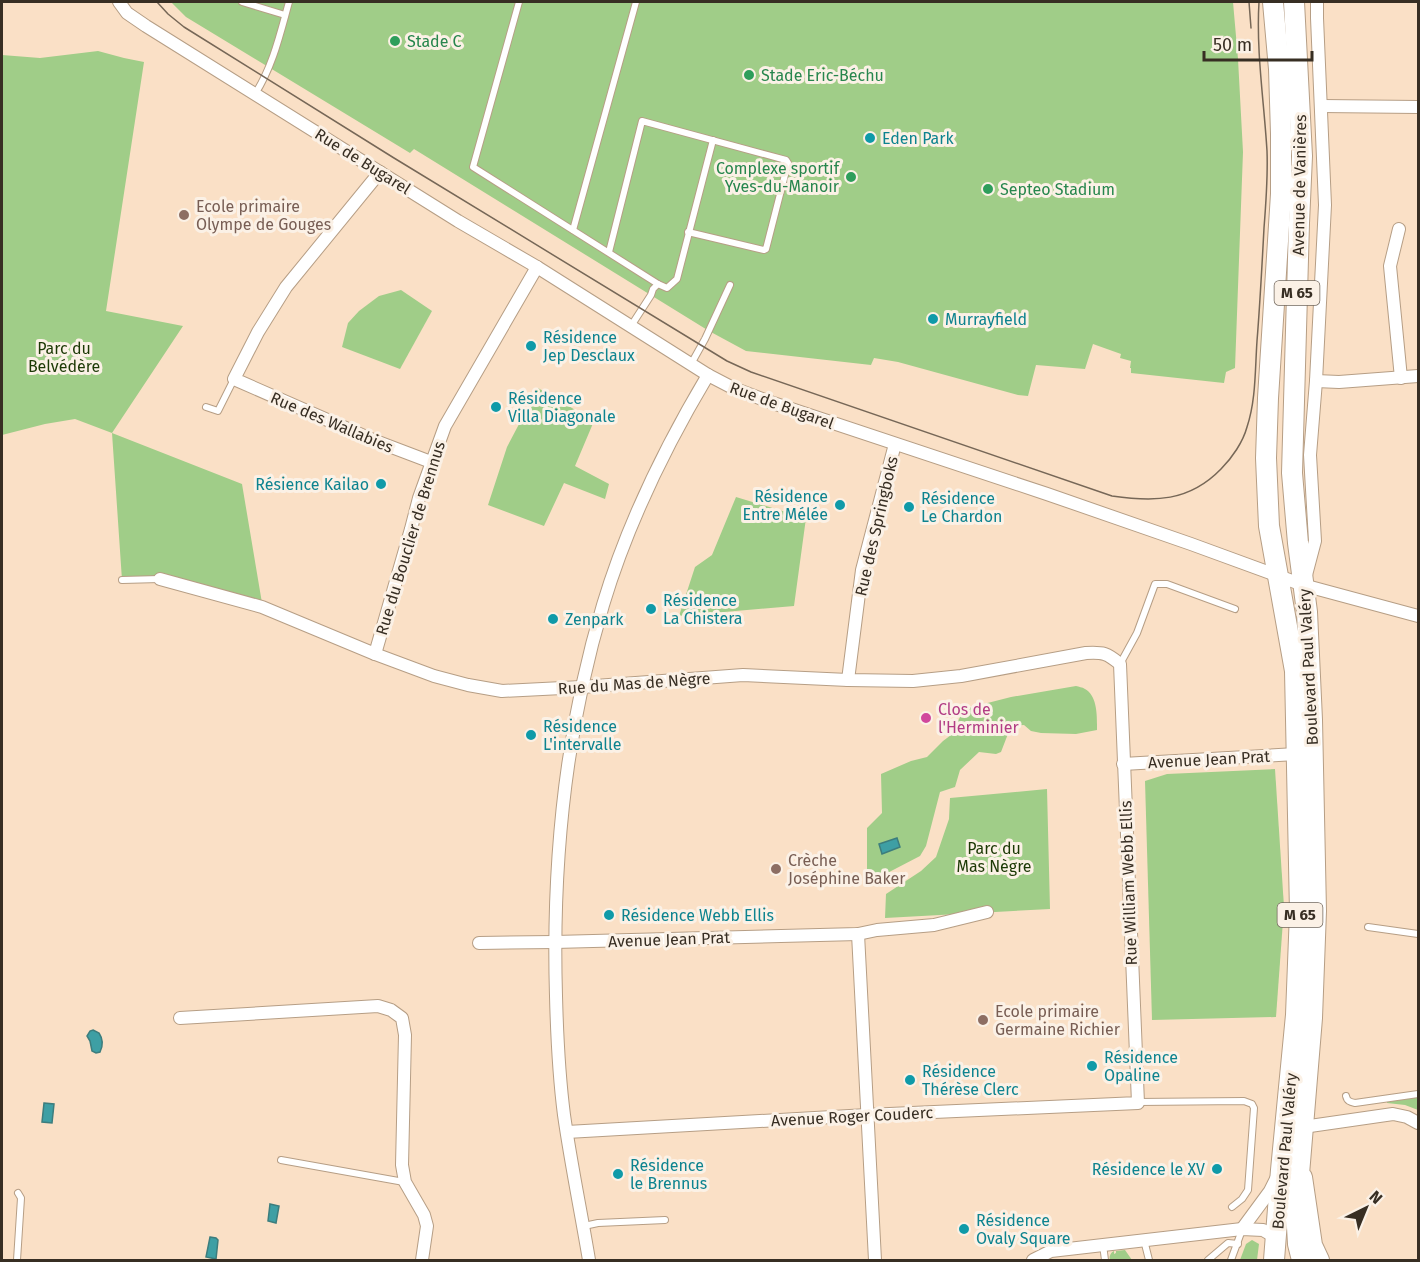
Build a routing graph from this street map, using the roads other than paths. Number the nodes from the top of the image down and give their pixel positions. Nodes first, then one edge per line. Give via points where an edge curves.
1 (119, 2) edge
2 (242, 2) edge
3 (289, 2) edge
4 (519, 2) edge
5 (636, 2) edge
6 (1273, 2) edge
7 (1294, 2) edge
8 (1317, 2) edge
9 (285, 15) junction
10 (254, 94) junction
11 (1322, 106) junction
12 (1419, 107) edge
13 (713, 140) junction
14 (380, 172) junction
15 (1399, 229) dead end
16 (573, 230) junction
17 (688, 232) junction
18 (609, 252) junction
19 (537, 267) junction
20 (658, 284) junction
21 (730, 285) dead end
22 (631, 327) junction
23 (691, 364) junction
24 (708, 375) junction
25 (1419, 376) edge
26 (1401, 378) junction
27 (234, 379) junction
28 (1316, 381) junction
29 (206, 407) dead end
30 (895, 444) junction
31 (431, 462) junction
32 (1277, 575) junction
33 (122, 579) dead end
34 (160, 579) joint
35 (1303, 585) junction
36 (1235, 609) dead end
37 (1419, 616) edge
38 (375, 654) junction
39 (1120, 664) junction
40 (848, 680) junction
41 (582, 687) junction
42 (1296, 754) junction
43 (1123, 764) junction
44 (987, 912) dead end
45 (1368, 927) dead end
46 (858, 934) junction
47 (1419, 934) edge
48 (555, 942) junction
49 (479, 943) dead end
50 (180, 1018) dead end
51 (1419, 1094) edge
52 (1346, 1096) dead end
53 (1138, 1102) junction
54 (867, 1115) junction
55 (1419, 1123) edge
56 (1303, 1126) junction
57 (567, 1132) junction
58 (281, 1160) dead end
59 (1300, 1163) junction
60 (1281, 1170) junction
61 (405, 1182) junction
62 (18, 1193) dead end
63 (1232, 1207) dead end
64 (665, 1220) dead end
65 (583, 1226) junction
66 (1242, 1229) junction
67 (1144, 1240) junction
68 (1238, 1244) junction
69 (1103, 1245) junction
70 (1274, 1254) edge
71 (17, 1260) edge
72 (422, 1260) edge
73 (589, 1260) edge
74 (875, 1260) edge
75 (1033, 1260) edge
76 (1105, 1260) edge
77 (1149, 1260) edge
78 (1208, 1260) edge
79 (1231, 1260) edge
80 (1302, 1260) edge
81 (1320, 1260) edge

1 - 10 street, Rue de Bugarel via 132,17
2 - 9 lane
3 - 9 lane
4 - 16 lane via 473,167
5 - 16 lane
6 - 32 main road, Avenue de Vanières / M 65 via 1281,194 1266,458 1269,526
7 - 35 main road, Avenue de Vanières / M 65 via 1302,156 1292,473
8 - 11 street, Boulevard Paul Valéry
9 - 10 lane via 271,63
10 - 14 street, Rue de Bugarel
11 - 12 street
11 - 28 street, Boulevard Paul Valéry via 1325,205
13 - 17 lane
13 - 17 lane via 788,163 766,249
13 - 18 lane via 642,121
14 - 19 street, Rue de Bugarel
14 - 27 street via 286,287
15 - 26 street via 1390,266
16 - 18 lane
17 - 20 lane via 677,279 667,288
18 - 20 lane
19 - 22 street, Rue de Bugarel
19 - 31 street, Rue du Bouclier de Brennus via 445,426
20 - 22 lane
21 - 23 lane
22 - 23 street, Rue de Bugarel
23 - 24 street, Rue de Bugarel
24 - 30 street, Rue de Bugarel via 752,396
24 - 41 street via 660,464 627,537 603,605
25 - 26 street
26 - 28 street
27 - 29 lane via 218,411
27 - 31 street, Rue des Wallabies
28 - 35 street, Boulevard Paul Valéry via 1310,455 1315,541
30 - 32 street, Rue de Bugarel
30 - 40 street, Rue des Springboks via 862,570
31 - 38 street, Rue du Bouclier de Brennus
32 - 35 street, Rue de Bugarel
32 - 42 main road, Boulevard Paul Valéry / M 65 via 1294,671
33 - 34 lane
34 - 38 street, Rue du Mas de Nègre via 262,608
35 - 37 street, Rue de Bugarel
35 - 56 main road, Boulevard Paul Valéry / M 65 via 1312,720 1316,911
36 - 39 lane via 1167,584 1155,584 1130,649
38 - 41 street, Rue du Mas de Nègre via 434,676 502,691
39 - 40 street, Rue du Mas de Nègre via 1106,654 1092,653 913,681
39 - 43 street, Rue William Webb Ellis
40 - 41 street, Rue du Mas de Nègre via 743,675
41 - 48 street via 564,791
42 - 43 street, Avenue Jean Prat
42 - 60 main road, Boulevard Paul Valéry / M 65 via 1299,969
43 - 53 street, Rue William Webb Ellis
44 - 46 street, Avenue Jean Prat via 934,925
45 - 47 lane
46 - 48 street, Avenue Jean Prat
46 - 54 street
48 - 49 street, Avenue Jean Prat
48 - 57 street via 558,1045
50 - 61 street via 378,1006 402,1018
51 - 52 lane via 1354,1103
53 - 54 street, Avenue Roger Couderc
53 - 63 lane via 1252,1104 1248,1190
54 - 57 street, Avenue Roger Couderc
54 - 74 street
55 - 56 street via 1393,1114
56 - 59 main road, Boulevard Paul Valéry / M 65
57 - 65 street
58 - 61 lane
59 - 80 main road, Boulevard Paul Valéry / M 65 via 1296,1210
59 - 81 main road via 1313,1245
60 - 66 street
60 - 70 main road, Boulevard Paul Valéry / M 65
61 - 72 street via 427,1226
62 - 71 lane via 21,1198
64 - 65 lane
65 - 73 street
66 - 67 street
66 - 68 lane
66 - 70 street via 1263,1230
67 - 69 street
67 - 77 lane
68 - 78 lane via 1228,1243
68 - 79 lane
69 - 75 street via 1051,1251
69 - 76 lane

